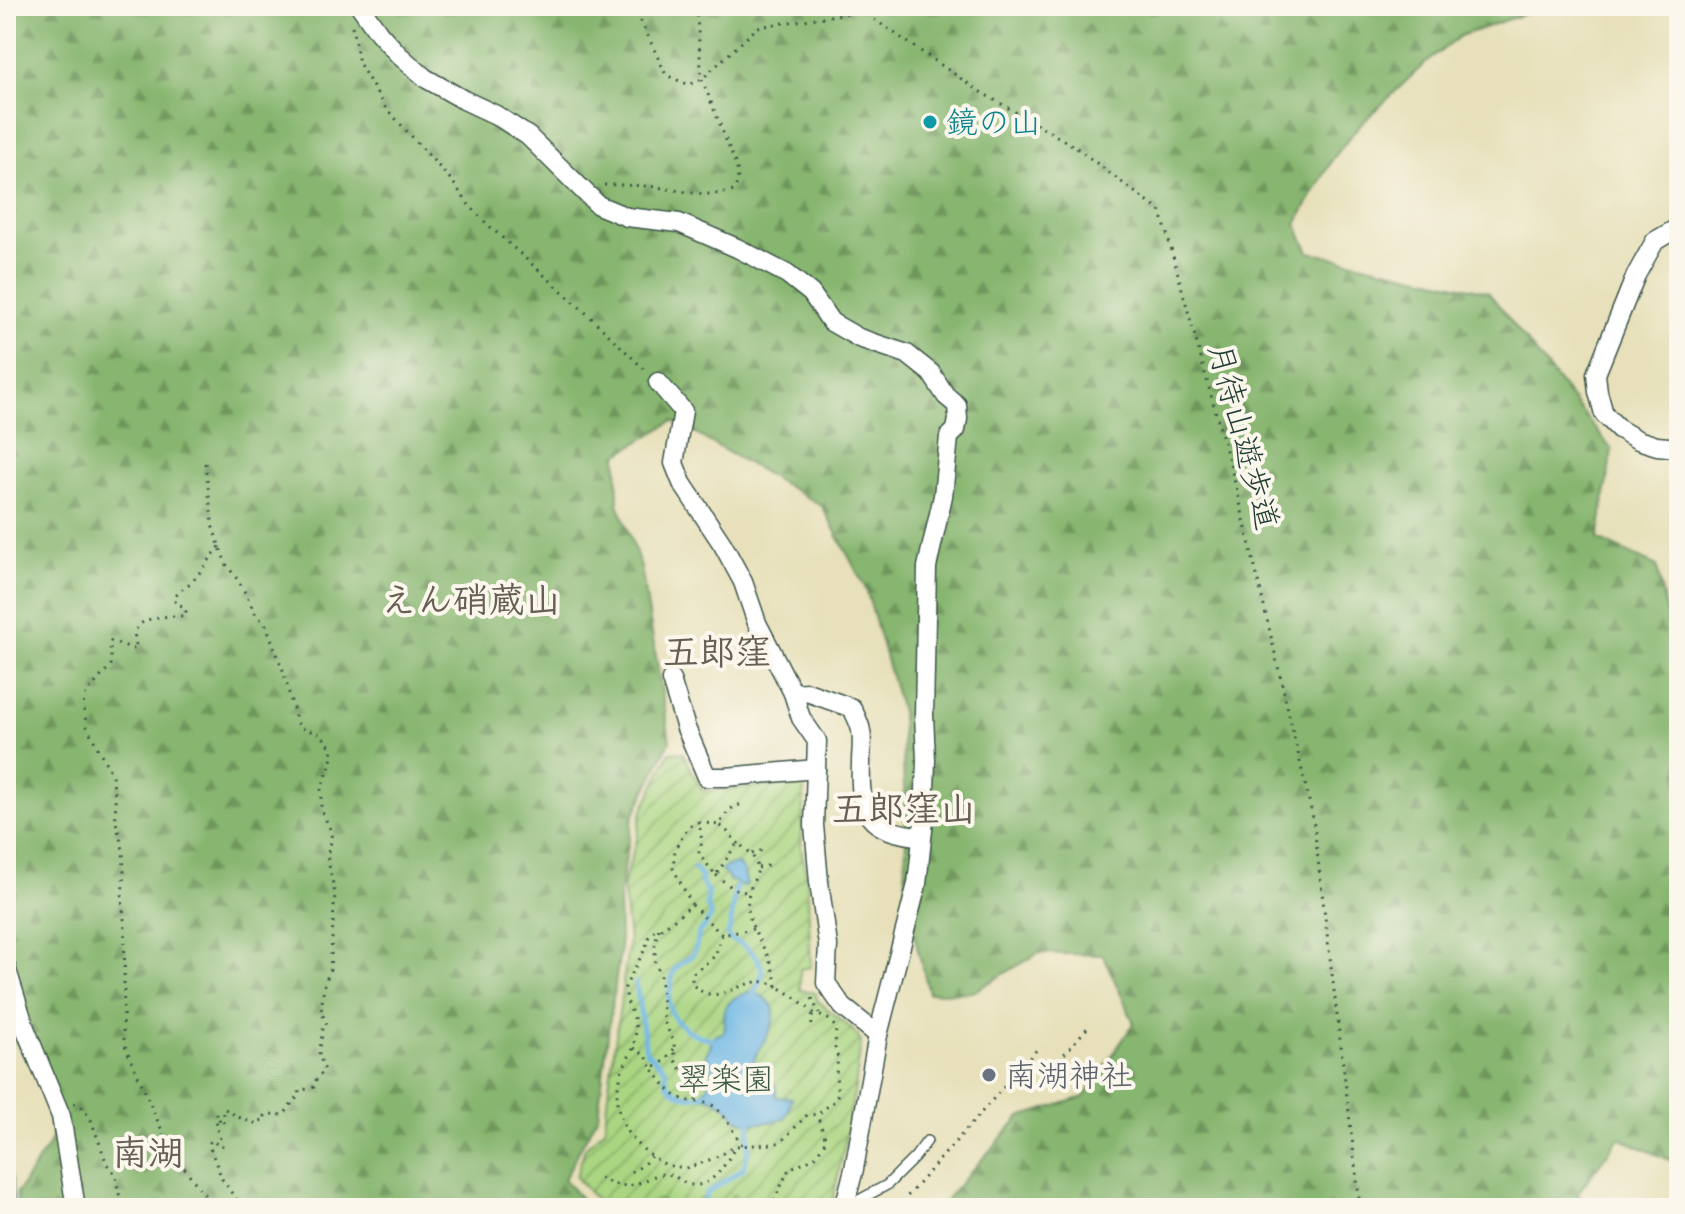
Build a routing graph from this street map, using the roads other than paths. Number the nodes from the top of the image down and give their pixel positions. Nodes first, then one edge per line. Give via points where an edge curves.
1 (355, 13) edge
2 (1679, 227) edge
3 (658, 382) road end
4 (1679, 448) edge
5 (671, 680) dead end
6 (793, 693) junction
7 (816, 769) junction
8 (922, 837) junction
9 (6, 967) edge
10 (878, 1035) junction
11 (927, 1141) dead end
12 (76, 1208) edge
13 (844, 1208) edge

1 - 8 street via 425,78 528,136 598,205 627,217 679,223 787,274 811,293 831,322 907,354 957,405 927,567
2 - 4 street via 1655,241 1596,374 1604,414 1619,429 1638,440
3 - 6 street via 683,411 674,463 682,483 743,582 757,623
5 - 7 street via 707,777
6 - 7 street via 801,718 817,741
6 - 8 street via 807,692 852,708 861,730 864,807 875,823 895,834
7 - 10 street via 814,825 828,945 826,983 843,1007
8 - 10 street via 917,884
9 - 12 street via 61,1116
10 - 13 street
11 - 13 lane via 887,1185

